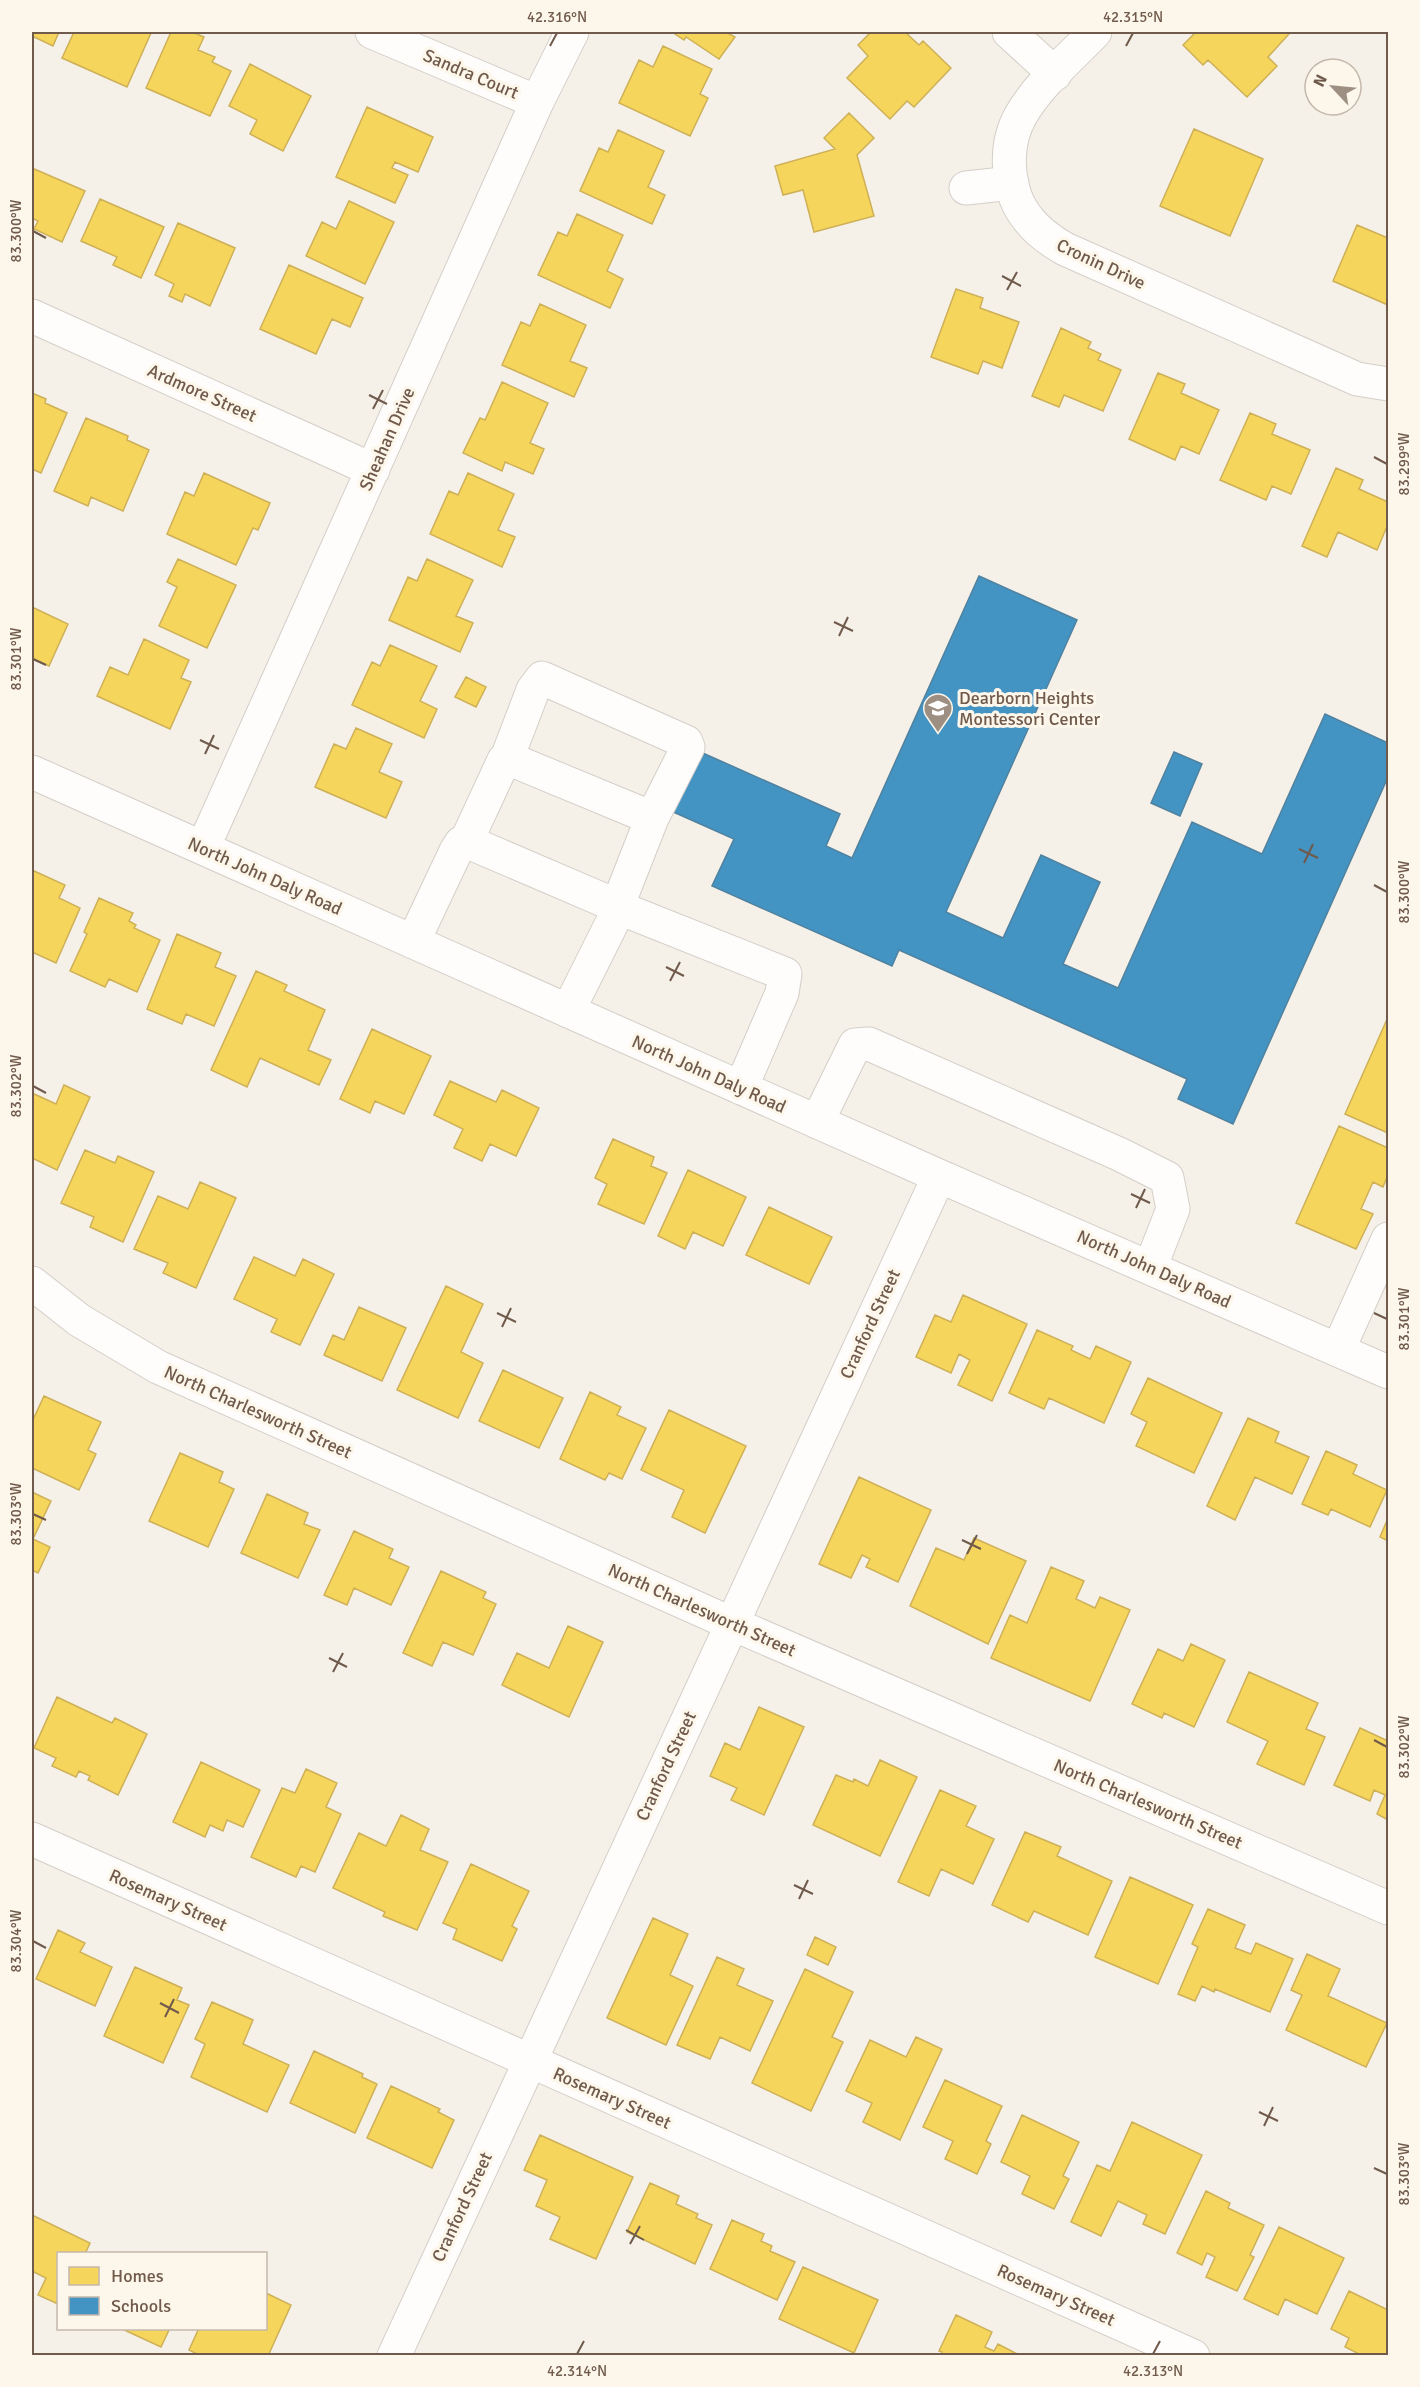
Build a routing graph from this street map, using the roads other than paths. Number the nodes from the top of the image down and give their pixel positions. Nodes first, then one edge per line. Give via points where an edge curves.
1 (372, 32) edge
2 (572, 32) edge
3 (1009, 32) edge
4 (1095, 32) edge
5 (1054, 74) junction
6 (537, 102) junction
7 (1012, 183) junction
8 (966, 188) dead end
9 (32, 316) edge
10 (1389, 384) edge
11 (373, 470) junction
12 (507, 758) junction
13 (32, 772) edge
14 (652, 818) junction
15 (466, 842) junction
16 (203, 848) junction
17 (617, 907) junction
18 (413, 942) junction
19 (568, 1011) junction
20 (741, 1088) junction
21 (817, 1122) junction
22 (939, 1176) junction
23 (1389, 1239) edge
24 (1150, 1268) junction
25 (32, 1283) edge
26 (1338, 1350) junction
27 (1389, 1372) edge
28 (732, 1623) junction
29 (32, 1839) edge
30 (1389, 1908) edge
31 (529, 2062) junction
32 (394, 2355) edge
33 (1193, 2355) edge

1 - 6 street, Sandra Court
2 - 6 street, Sheahan Drive
3 - 5 street
4 - 5 street, Cronin Drive
5 - 7 street, Cronin Drive via 1031,99 1011,139
6 - 11 street, Sheahan Drive
7 - 8 street
7 - 10 street, Cronin Drive via 1018,204 1028,219 1044,237 1065,249 1357,379
9 - 11 street, Ardmore Street
11 - 16 street, Sheahan Drive
12 - 14 street
12 - 14 street via 532,690 542,678 686,742 688,747
12 - 15 street
13 - 16 street, North John Daly Road
14 - 17 street
15 - 17 street
15 - 18 street via 456,851
16 - 18 street, North John Daly Road
17 - 19 street
17 - 20 street via 786,974 782,993
18 - 19 street, North John Daly Road
19 - 20 street, North John Daly Road
20 - 21 street, North John Daly Road
21 - 22 street, North John Daly Road
21 - 24 street via 855,1045 869,1044 1167,1178 1173,1209
22 - 24 street, North John Daly Road
22 - 28 street, Cranford Street
23 - 26 street
24 - 26 street, North John Daly Road
25 - 28 street, North Charlesworth Street via 79,1320 158,1367
26 - 27 street, North John Daly Road
28 - 30 street, North Charlesworth Street
28 - 31 street, Cranford Street
29 - 31 street, Rosemary Street
31 - 32 street, Cranford Street
31 - 33 street, Rosemary Street

